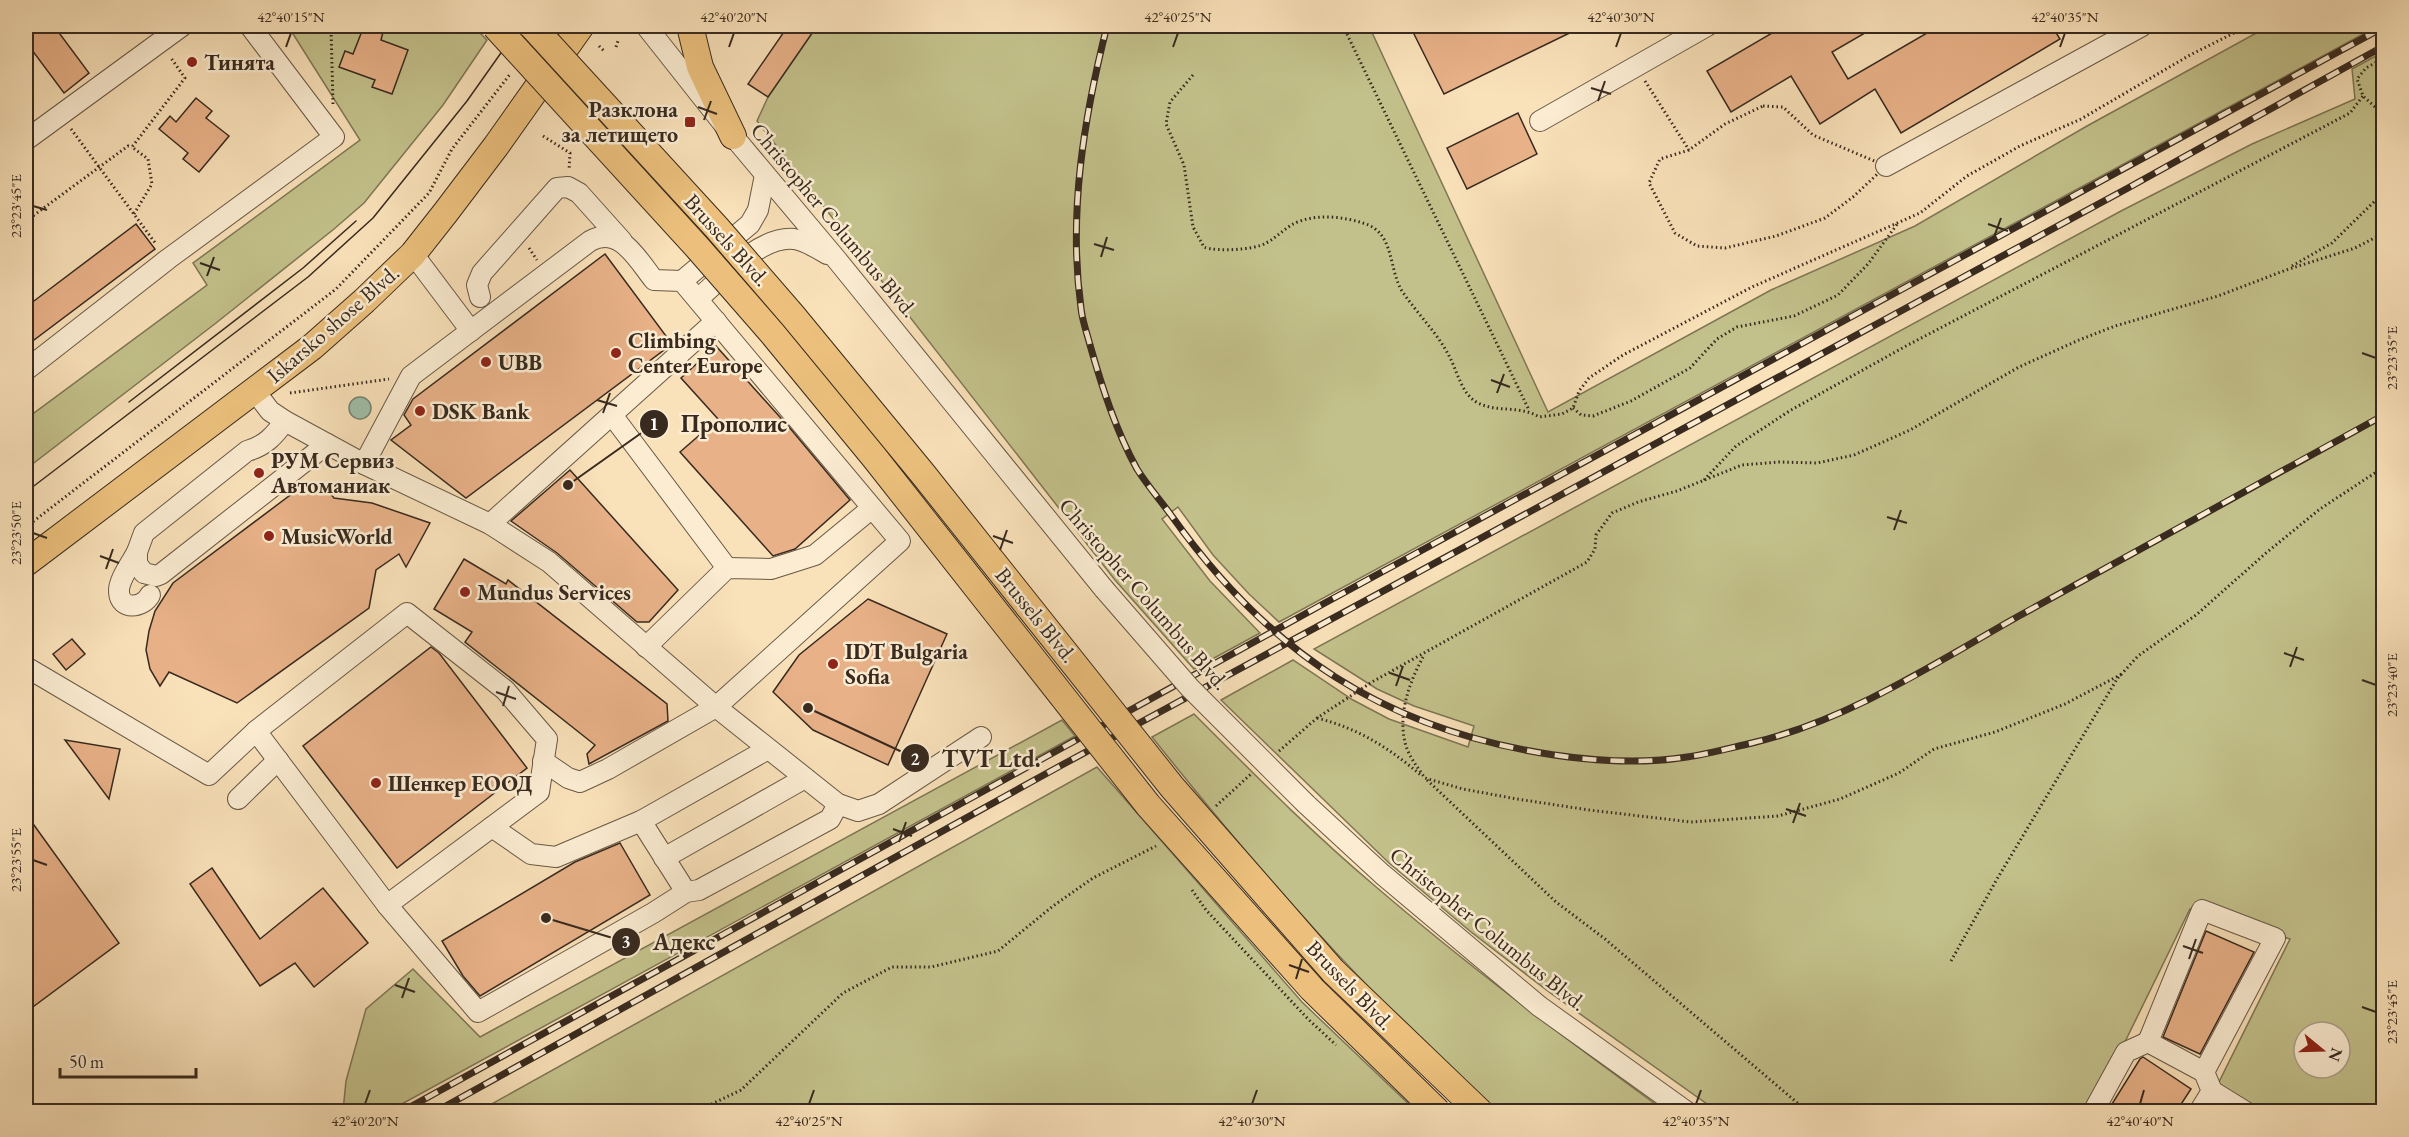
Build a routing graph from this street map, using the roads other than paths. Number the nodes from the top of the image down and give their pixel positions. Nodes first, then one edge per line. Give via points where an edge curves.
1 (182, 26) edge
2 (250, 26) edge
3 (495, 26) edge
4 (532, 26) edge
5 (581, 26) edge
6 (646, 26) edge
7 (690, 26) edge
8 (1707, 26) edge
9 (2142, 26) edge
10 (1540, 121) dead end
11 (733, 136) junction
12 (26, 140) edge
13 (1886, 166) road end
14 (765, 175) junction
15 (624, 244) junction
16 (413, 254) junction
17 (837, 260) junction
18 (682, 281) junction
19 (480, 297) dead end
20 (698, 299) junction
21 (716, 321) junction
22 (471, 331) junction
23 (26, 370) edge
24 (254, 390) junction
25 (612, 415) junction
26 (285, 421) junction
27 (327, 444) junction
28 (364, 464) junction
29 (872, 508) junction
30 (490, 525) junction
31 (137, 552) junction
32 (26, 563) edge
33 (727, 568) junction
34 (150, 595) dead end
35 (646, 647) junction
36 (26, 667) edge
37 (716, 707) junction
38 (256, 730) junction
39 (981, 737) dead end
40 (768, 749) junction
41 (278, 760) junction
42 (543, 761) junction
43 (805, 778) junction
44 (238, 799) dead end
45 (838, 804) junction
46 (641, 821) junction
47 (492, 827) junction
48 (664, 858) junction
49 (686, 892) junction
50 (387, 905) junction
51 (2148, 1042) junction
52 (2208, 1082) junction
53 (1438, 1112) edge
54 (1480, 1112) edge
55 (1687, 1112) edge
56 (2093, 1112) edge
57 (2199, 1112) edge
58 (2246, 1112) edge

1 - 12 street
2 - 23 street via 334,137
3 - 53 main road, Brussels Blvd., bridge via 772,333 1148,804 1312,989
4 - 54 main road, Brussels Blvd., bridge via 794,316 1172,786 1325,962
5 - 16 main road, Iskarsko shose Blvd.
6 - 11 street, Christopher Columbus Blvd.
7 - 11 main road via 700,67
8 - 10 street
9 - 13 street
11 - 14 street, Christopher Columbus Blvd.
14 - 17 street, Christopher Columbus Blvd.
14 - 18 street via 758,210 750,224
15 - 18 street via 654,280
15 - 19 street via 579,193 568,187 557,188 479,279
15 - 22 street via 612,237 597,237
16 - 22 street
16 - 24 main road, Iskarsko shose Blvd. via 312,347
17 - 20 street via 808,243 779,239 755,251
17 - 55 street, Christopher Columbus Blvd., bridge via 1104,589 1190,688 1382,874 1539,1006
18 - 20 street
20 - 21 street
21 - 25 street
21 - 29 street
22 - 28 street via 411,376
24 - 26 street via 270,411
24 - 32 main road, Iskarsko shose Blvd.
25 - 30 street
25 - 33 street
26 - 27 street
26 - 31 street via 260,448 247,451 148,528
27 - 28 street
27 - 31 street via 161,574 144,573 137,564
28 - 30 street
29 - 33 street via 815,555 771,569
29 - 37 street via 900,541
30 - 35 street via 549,562
31 - 34 street via 120,585 121,598 136,606
33 - 35 street
35 - 37 street
36 - 38 street via 209,775
37 - 40 street
37 - 42 street via 580,782
38 - 41 street
38 - 42 street via 407,613 505,690 547,739
39 - 45 street via 879,804 858,811
40 - 43 street
40 - 46 street
41 - 44 street
41 - 50 street
42 - 47 street via 538,792
43 - 45 street
43 - 48 street
45 - 49 street via 830,819 699,890
46 - 47 street via 556,858 531,854
46 - 48 street
47 - 50 street
48 - 49 street
49 - 50 street via 478,1012
51 - 52 street
51 - 52 street via 2202,910 2275,938
51 - 56 street via 2126,1052
52 - 57 street
52 - 58 street

